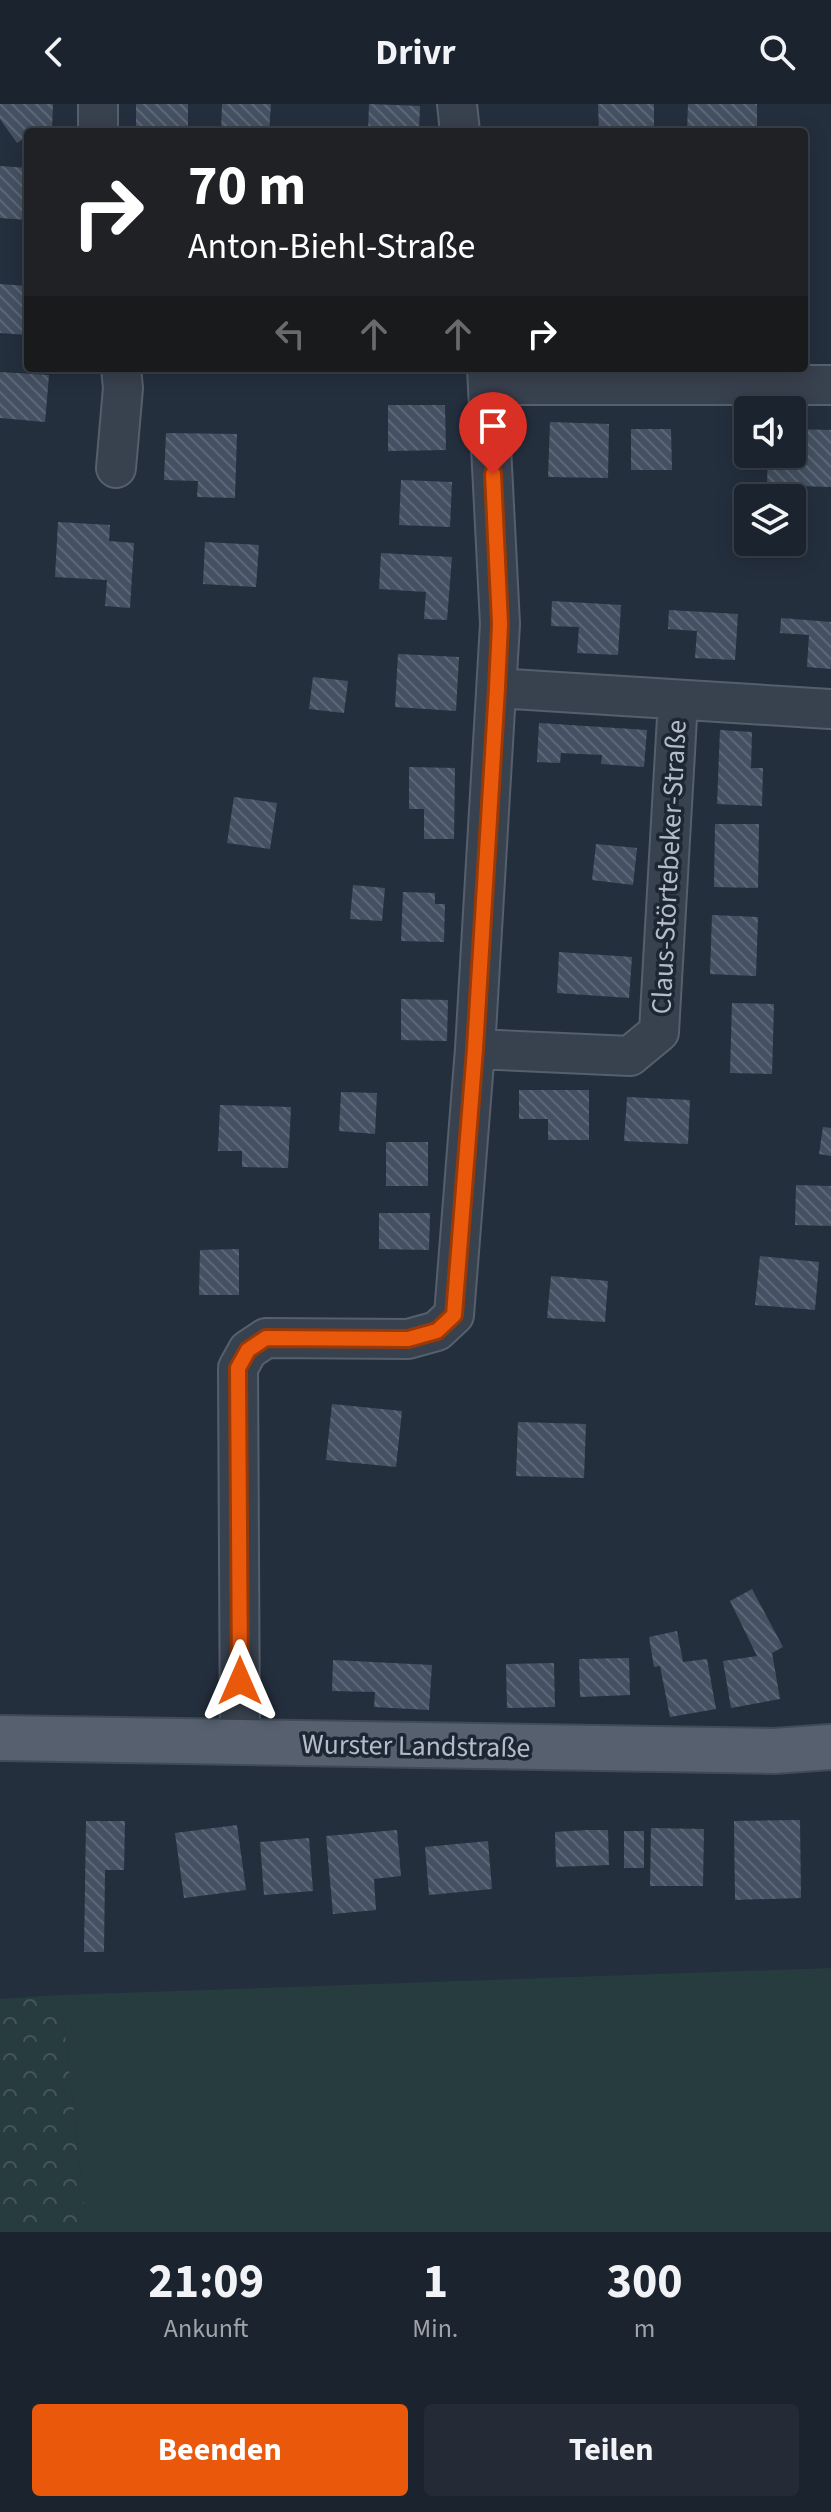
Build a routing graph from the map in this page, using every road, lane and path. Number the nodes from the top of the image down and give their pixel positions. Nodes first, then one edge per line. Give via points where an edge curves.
1 (98, 104) edge
2 (457, 104) edge
3 (98, 128) edge
4 (460, 128) edge
5 (121, 372) edge
6 (488, 376) edge
7 (831, 385) edge
8 (116, 468) dead end
9 (497, 688) junction
10 (678, 700) junction
11 (830, 709) edge
12 (475, 1049) junction
13 (0, 1738) edge
14 (240, 1744) junction
15 (831, 1747) edge

1 - 3 street
2 - 4 street
5 - 8 street
6 - 7 street
6 - 9 street via 500,624
9 - 10 street, Claus-Störtebeker-Straße
9 - 12 street
10 - 11 street, Claus-Störtebeker-Straße
10 - 12 street, Claus-Störtebeker-Straße via 659,1032 630,1056
12 - 14 street via 454,1315 437,1331 408,1339 266,1338 248,1350 238,1368
13 - 14 main road, Wurster Landstraße
14 - 15 main road, Wurster Landstraße via 774,1751

